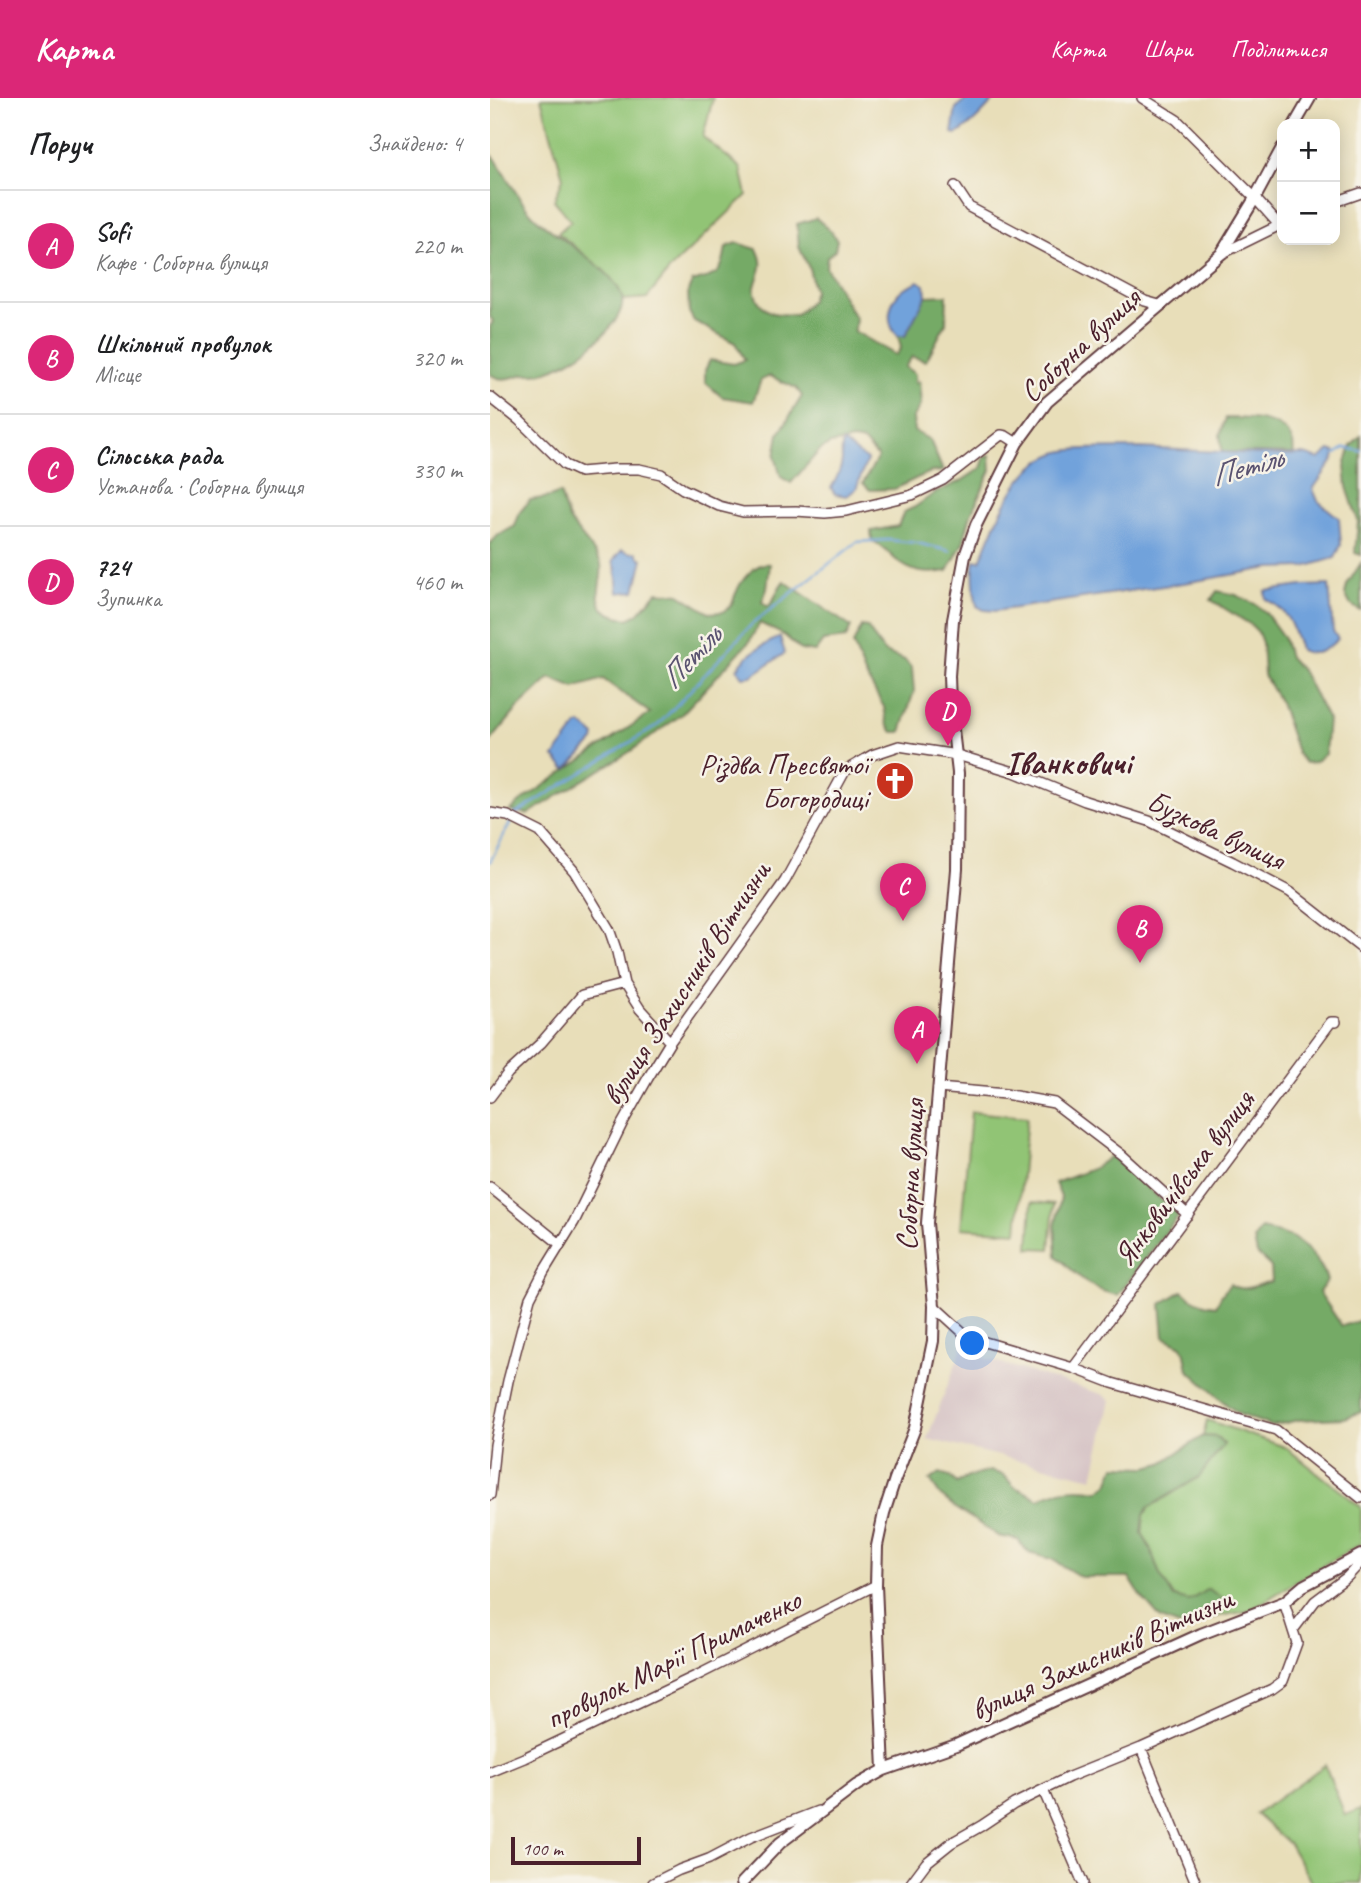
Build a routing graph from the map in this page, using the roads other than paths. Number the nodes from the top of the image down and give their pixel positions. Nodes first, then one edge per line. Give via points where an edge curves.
1 (1142, 98) edge
2 (1310, 98) edge
3 (1298, 119) edge
4 (1277, 157) edge
5 (955, 186) dead end
6 (1361, 193) edge
7 (1255, 198) junction
8 (1340, 200) edge
9 (1277, 220) edge
10 (1277, 226) edge
11 (1221, 254) junction
12 (1159, 305) junction
13 (490, 397) edge
14 (1017, 443) junction
15 (957, 755) junction
16 (490, 813) edge
17 (1361, 948) edge
18 (624, 984) junction
19 (1336, 1022) dead end
20 (670, 1042) junction
21 (938, 1088) junction
22 (490, 1097) edge
23 (490, 1187) edge
24 (1188, 1215) junction
25 (560, 1244) junction
26 (934, 1306) junction
27 (1073, 1368) junction
28 (490, 1495) edge
29 (1361, 1498) edge
30 (1361, 1555) edge
31 (1361, 1562) edge
32 (876, 1585) junction
33 (1284, 1602) junction
34 (1293, 1630) junction
35 (1141, 1748) junction
36 (884, 1770) junction
37 (490, 1772) edge
38 (1043, 1790) junction
39 (822, 1810) junction
40 (653, 1883) edge
41 (742, 1883) edge
42 (911, 1883) edge
43 (1083, 1883) edge
44 (1196, 1883) edge

1 - 7 street via 1177,120
2 - 3 street
4 - 7 street, Соборна вулиця
5 - 12 street via 969,207
6 - 8 street
7 - 9 street
7 - 11 street, Соборна вулиця
10 - 11 street
11 - 12 street, Соборна вулиця
12 - 14 street, Соборна вулиця via 1047,402
13 - 14 street via 565,465 579,472 615,468 661,474 719,506 743,512 846,511 912,495 943,480 1001,435
14 - 15 street, Соборна вулиця via 965,556 949,676
15 - 17 street, Бузкова вулиця via 1149,821 1290,892
15 - 20 street, вулиця Захисників Вітчизни via 899,746 845,771 785,881
15 - 21 street, Соборна вулиця via 957,869
16 - 18 street via 540,832 573,871 609,929
18 - 20 street
18 - 22 street via 582,995
19 - 24 street, Янковичівська вулиця via 1331,1022
20 - 25 street, вулиця Захисників Вітчизни
21 - 24 street via 1054,1102
21 - 26 street, Соборна вулиця via 927,1223
23 - 25 street
24 - 27 street, Янковичівська вулиця
25 - 28 street, вулиця Захисників Вітчизни via 523,1319 495,1446
26 - 27 street via 968,1337
26 - 32 street, Соборна вулиця via 933,1341 915,1428 877,1546
27 - 29 street via 1276,1430
30 - 33 street, вулиця Захисників Вітчизни via 1303,1586
31 - 34 street via 1315,1601
32 - 36 street, Соборна вулиця
32 - 37 street, провулок Марії Примаченко
33 - 34 street
33 - 36 street, вулиця Захисників Вітчизни via 1201,1634 956,1745
34 - 35 street via 1297,1643 1283,1681
35 - 38 street
35 - 44 street
36 - 39 street, вулиця Захисників Вітчизни
38 - 42 street via 951,1843 926,1863
38 - 43 street
39 - 40 street
39 - 41 street, вулиця Захисників Вітчизни via 779,1843

